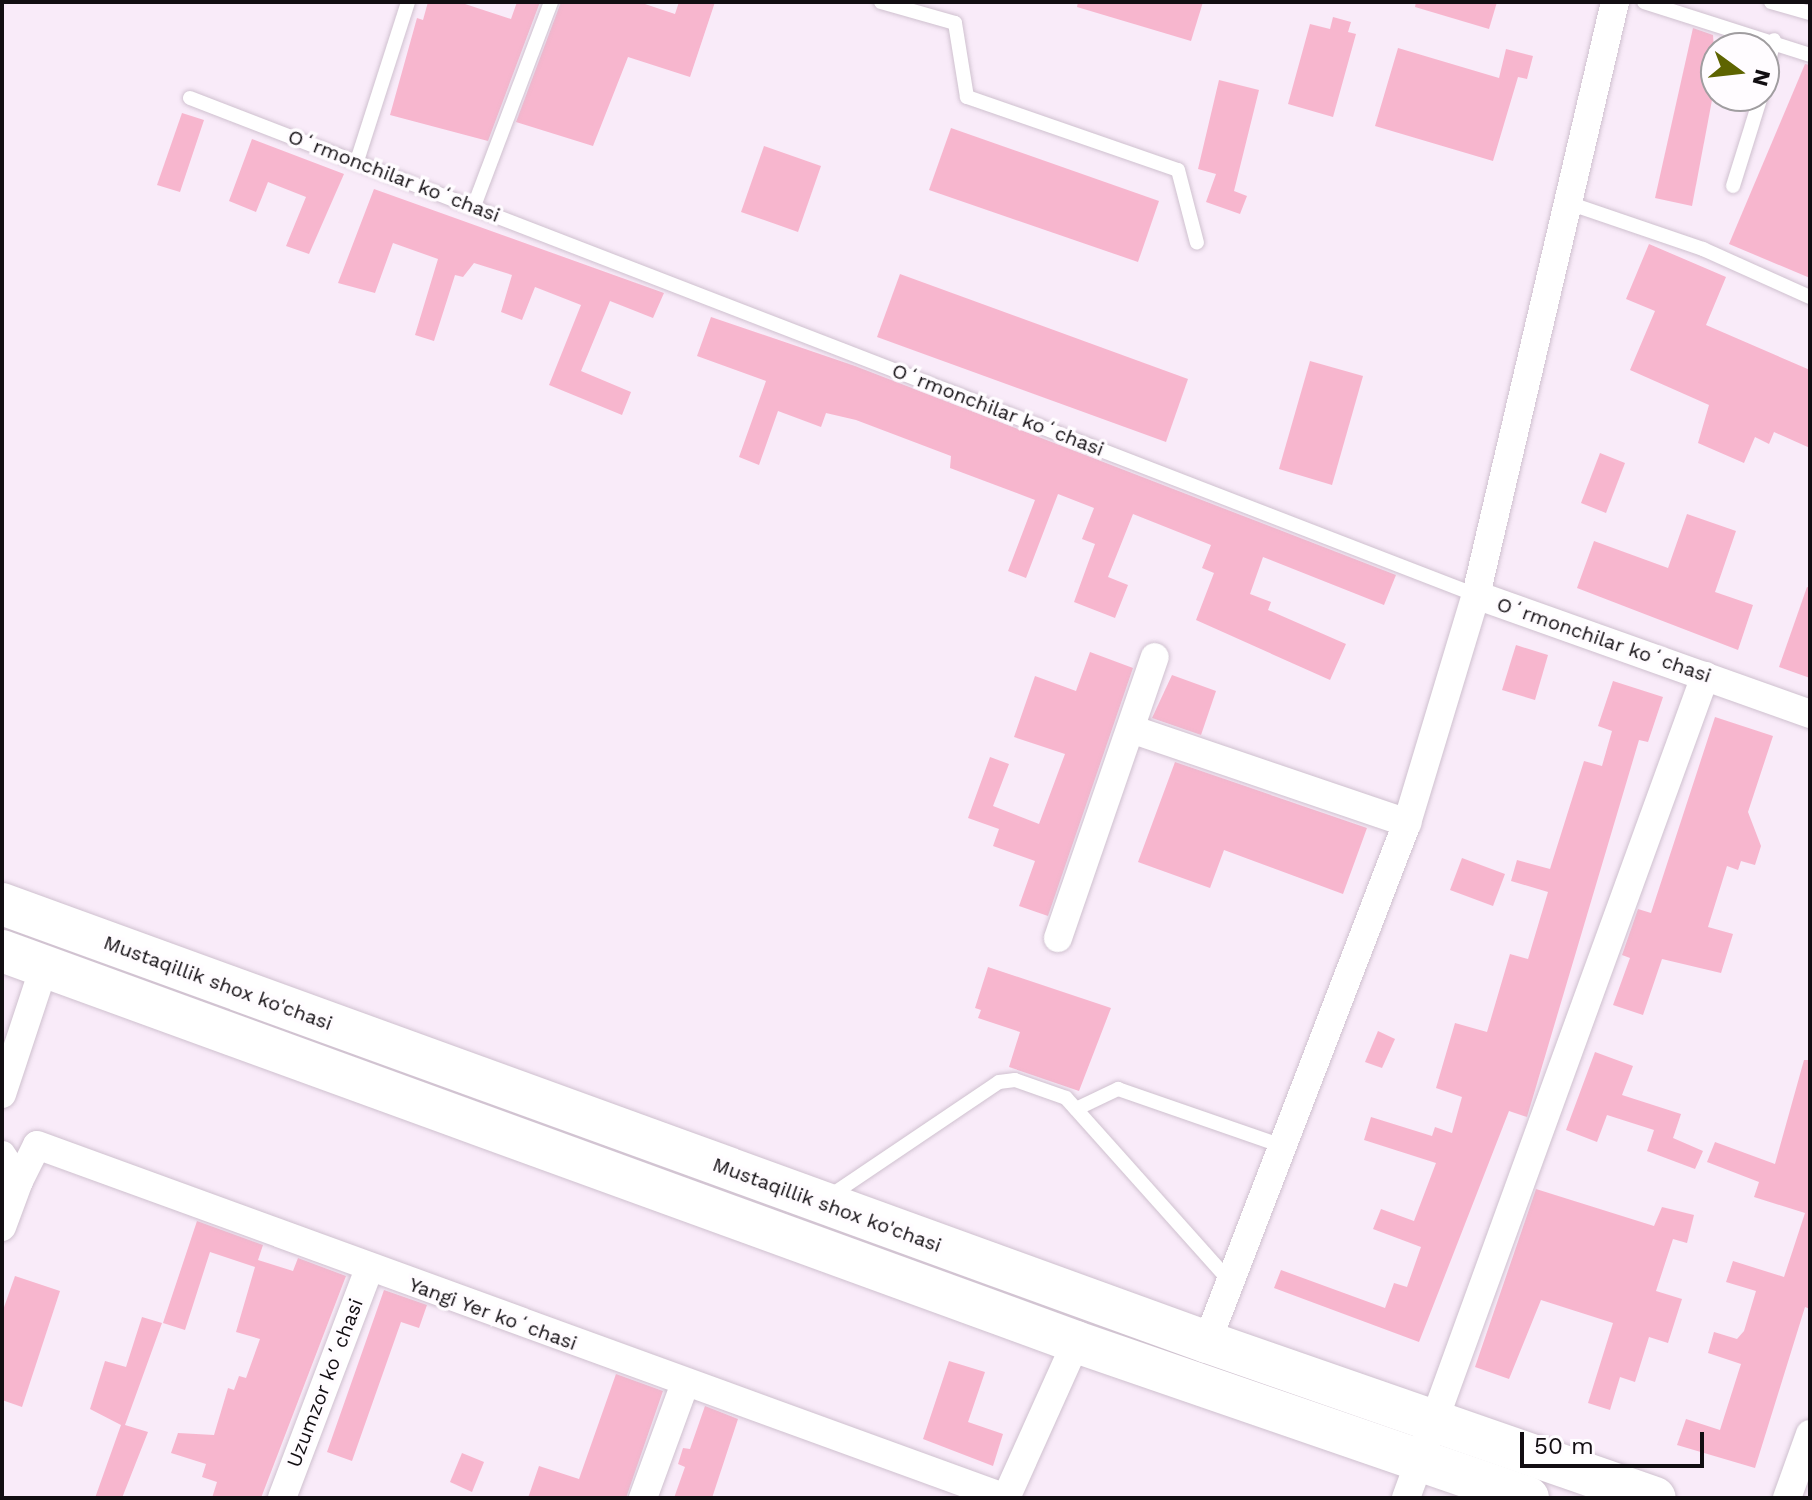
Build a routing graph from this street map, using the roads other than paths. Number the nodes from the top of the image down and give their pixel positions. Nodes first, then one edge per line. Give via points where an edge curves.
1 (408, 2) edge
2 (551, 2) edge
3 (881, 2) edge
4 (1615, 2) edge
5 (1644, 2) edge
6 (1771, 2) edge
7 (1810, 13) edge
8 (1747, 32) edge
9 (1780, 42) edge
10 (1810, 55) edge
11 (190, 98) dead end
12 (1756, 112) edge
13 (357, 161) junction
14 (1733, 186) dead end
15 (1568, 203) junction
16 (474, 206) junction
17 (1197, 243) dead end
18 (1810, 297) edge
19 (1476, 595) junction
20 (1155, 657) dead end
21 (1705, 676) junction
22 (1810, 714) edge
23 (1131, 729) junction
24 (1407, 823) junction
25 (2, 904) edge
26 (1058, 938) dead end
27 (2, 951) edge
28 (44, 967) junction
29 (463, 1072) junction
30 (2, 1094) edge
31 (1076, 1109) junction
32 (447, 1114) junction
33 (1283, 1146) junction
34 (2, 1155) edge
35 (10, 1178) edge
36 (820, 1202) junction
37 (2, 1227) edge
38 (369, 1269) junction
39 (1228, 1279) junction
40 (1076, 1342) junction
41 (1207, 1342) junction
42 (685, 1383) junction
43 (1433, 1417) junction
44 (1810, 1434) edge
45 (1420, 1458) junction
46 (282, 1498) edge
47 (643, 1498) edge
48 (1006, 1498) edge
49 (1406, 1498) edge
50 (1528, 1498) edge
51 (1655, 1498) edge
52 (1787, 1498) edge

1 - 13 lane
2 - 16 lane
3 - 17 lane via 955,23 967,97 1178,170
4 - 15 street
5 - 8 lane
6 - 7 lane
9 - 10 lane
11 - 13 lane, Oʻrmonchilar koʻchasi
12 - 14 lane
13 - 16 lane, Oʻrmonchilar koʻchasi
15 - 18 lane via 1703,249
15 - 19 street
16 - 19 lane, Oʻrmonchilar koʻchasi
19 - 21 street, Oʻrmonchilar koʻchasi
19 - 24 street
20 - 23 street
21 - 22 street, Oʻrmonchilar koʻchasi
21 - 43 street
23 - 24 street
23 - 26 street
24 - 33 street
25 - 29 main road, Mustaqillik shox ko'chasi
27 - 28 main road
28 - 30 street
28 - 32 main road
29 - 32 main road
29 - 36 main road, Mustaqillik shox ko'chasi
31 - 33 lane via 1118,1089
31 - 36 lane via 1066,1098 1015,1080 999,1082
31 - 39 lane
32 - 40 main road
33 - 39 street
34 - 35 street
35 - 37 street
35 - 38 street, Yangi Yer koʻchasi via 37,1145
36 - 41 main road, Mustaqillik shox ko'chasi
38 - 42 street, Yangi Yer koʻchasi
38 - 46 street, Uzumzor koʻchasi
39 - 41 street
40 - 45 main road
40 - 48 street
41 - 43 main road, Mustaqillik shox ko'chasi
42 - 47 street
42 - 48 street, Yangi Yer koʻchasi
43 - 45 street
43 - 51 main road, Mustaqillik shox ko'chasi
44 - 52 street
45 - 49 street
45 - 50 main road

